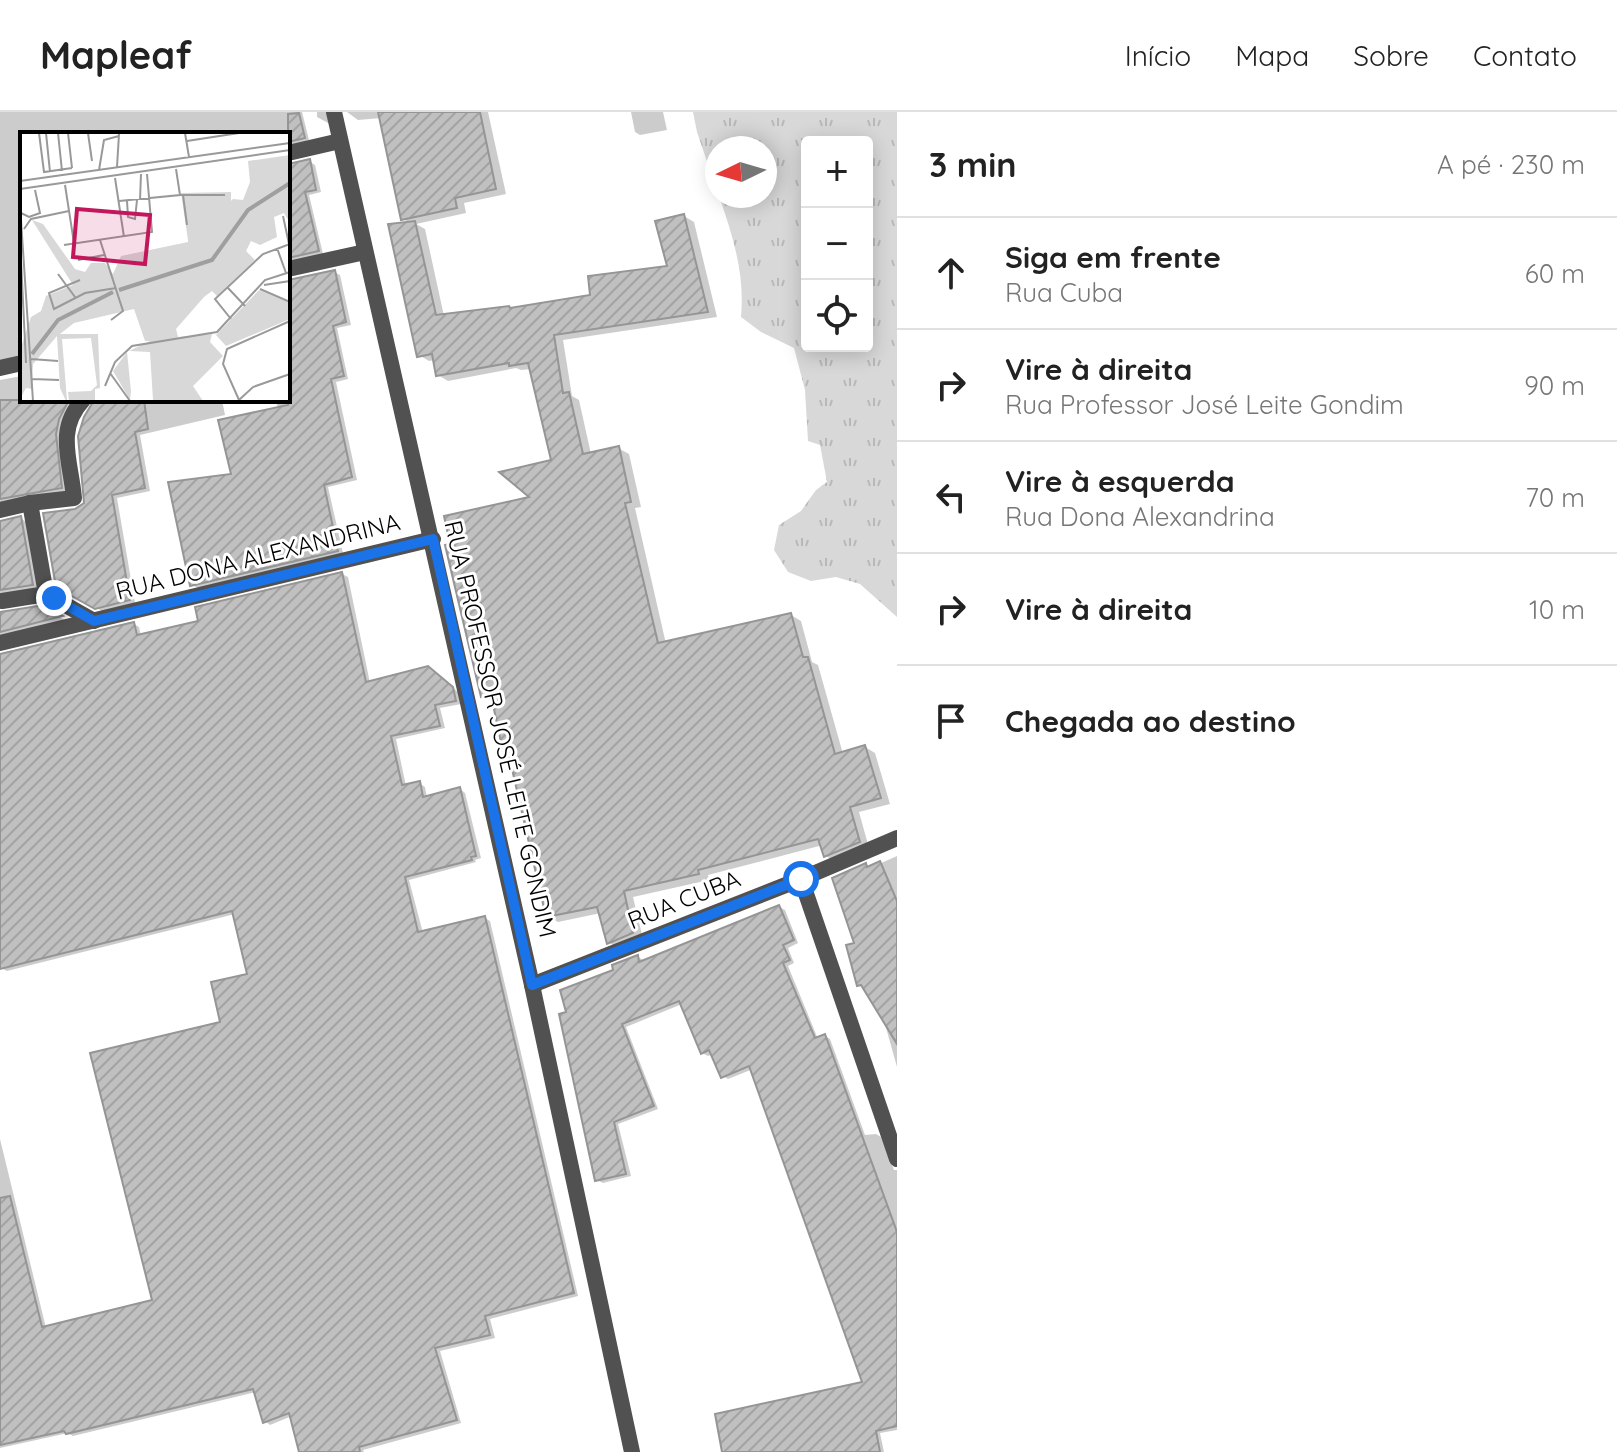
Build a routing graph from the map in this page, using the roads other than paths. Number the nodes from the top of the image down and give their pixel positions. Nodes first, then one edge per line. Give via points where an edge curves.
1 (334, 112) edge
2 (340, 141) junction
3 (290, 153) edge
4 (365, 252) junction
5 (290, 269) edge
6 (20, 363) edge
7 (0, 368) edge
8 (81, 402) edge
9 (30, 503) junction
10 (0, 510) edge
11 (433, 539) junction
12 (46, 594) junction
13 (2, 601) dead end
14 (94, 621) junction
15 (0, 643) edge
16 (897, 838) edge
17 (801, 879) junction
18 (532, 985) junction
19 (897, 1159) edge
20 (632, 1452) edge

1 - 2 street, RUA PROFESSOR JOSÉ LEITE GONDIM
2 - 3 street
2 - 4 street, RUA PROFESSOR JOSÉ LEITE GONDIM
4 - 5 street
4 - 11 street, RUA PROFESSOR JOSÉ LEITE GONDIM
6 - 7 street
8 - 9 street via 65,434 74,498
9 - 10 street
9 - 12 street
11 - 14 street, RUA DONA ALEXANDRINA
11 - 18 street, RUA PROFESSOR JOSÉ LEITE GONDIM
12 - 13 street
12 - 14 street
14 - 15 street, RUA DONA ALEXANDRINA
16 - 17 street, RUA CUBA
17 - 18 street, RUA CUBA
17 - 19 street
18 - 20 street, RUA PROFESSOR JOSÉ LEITE GONDIM

